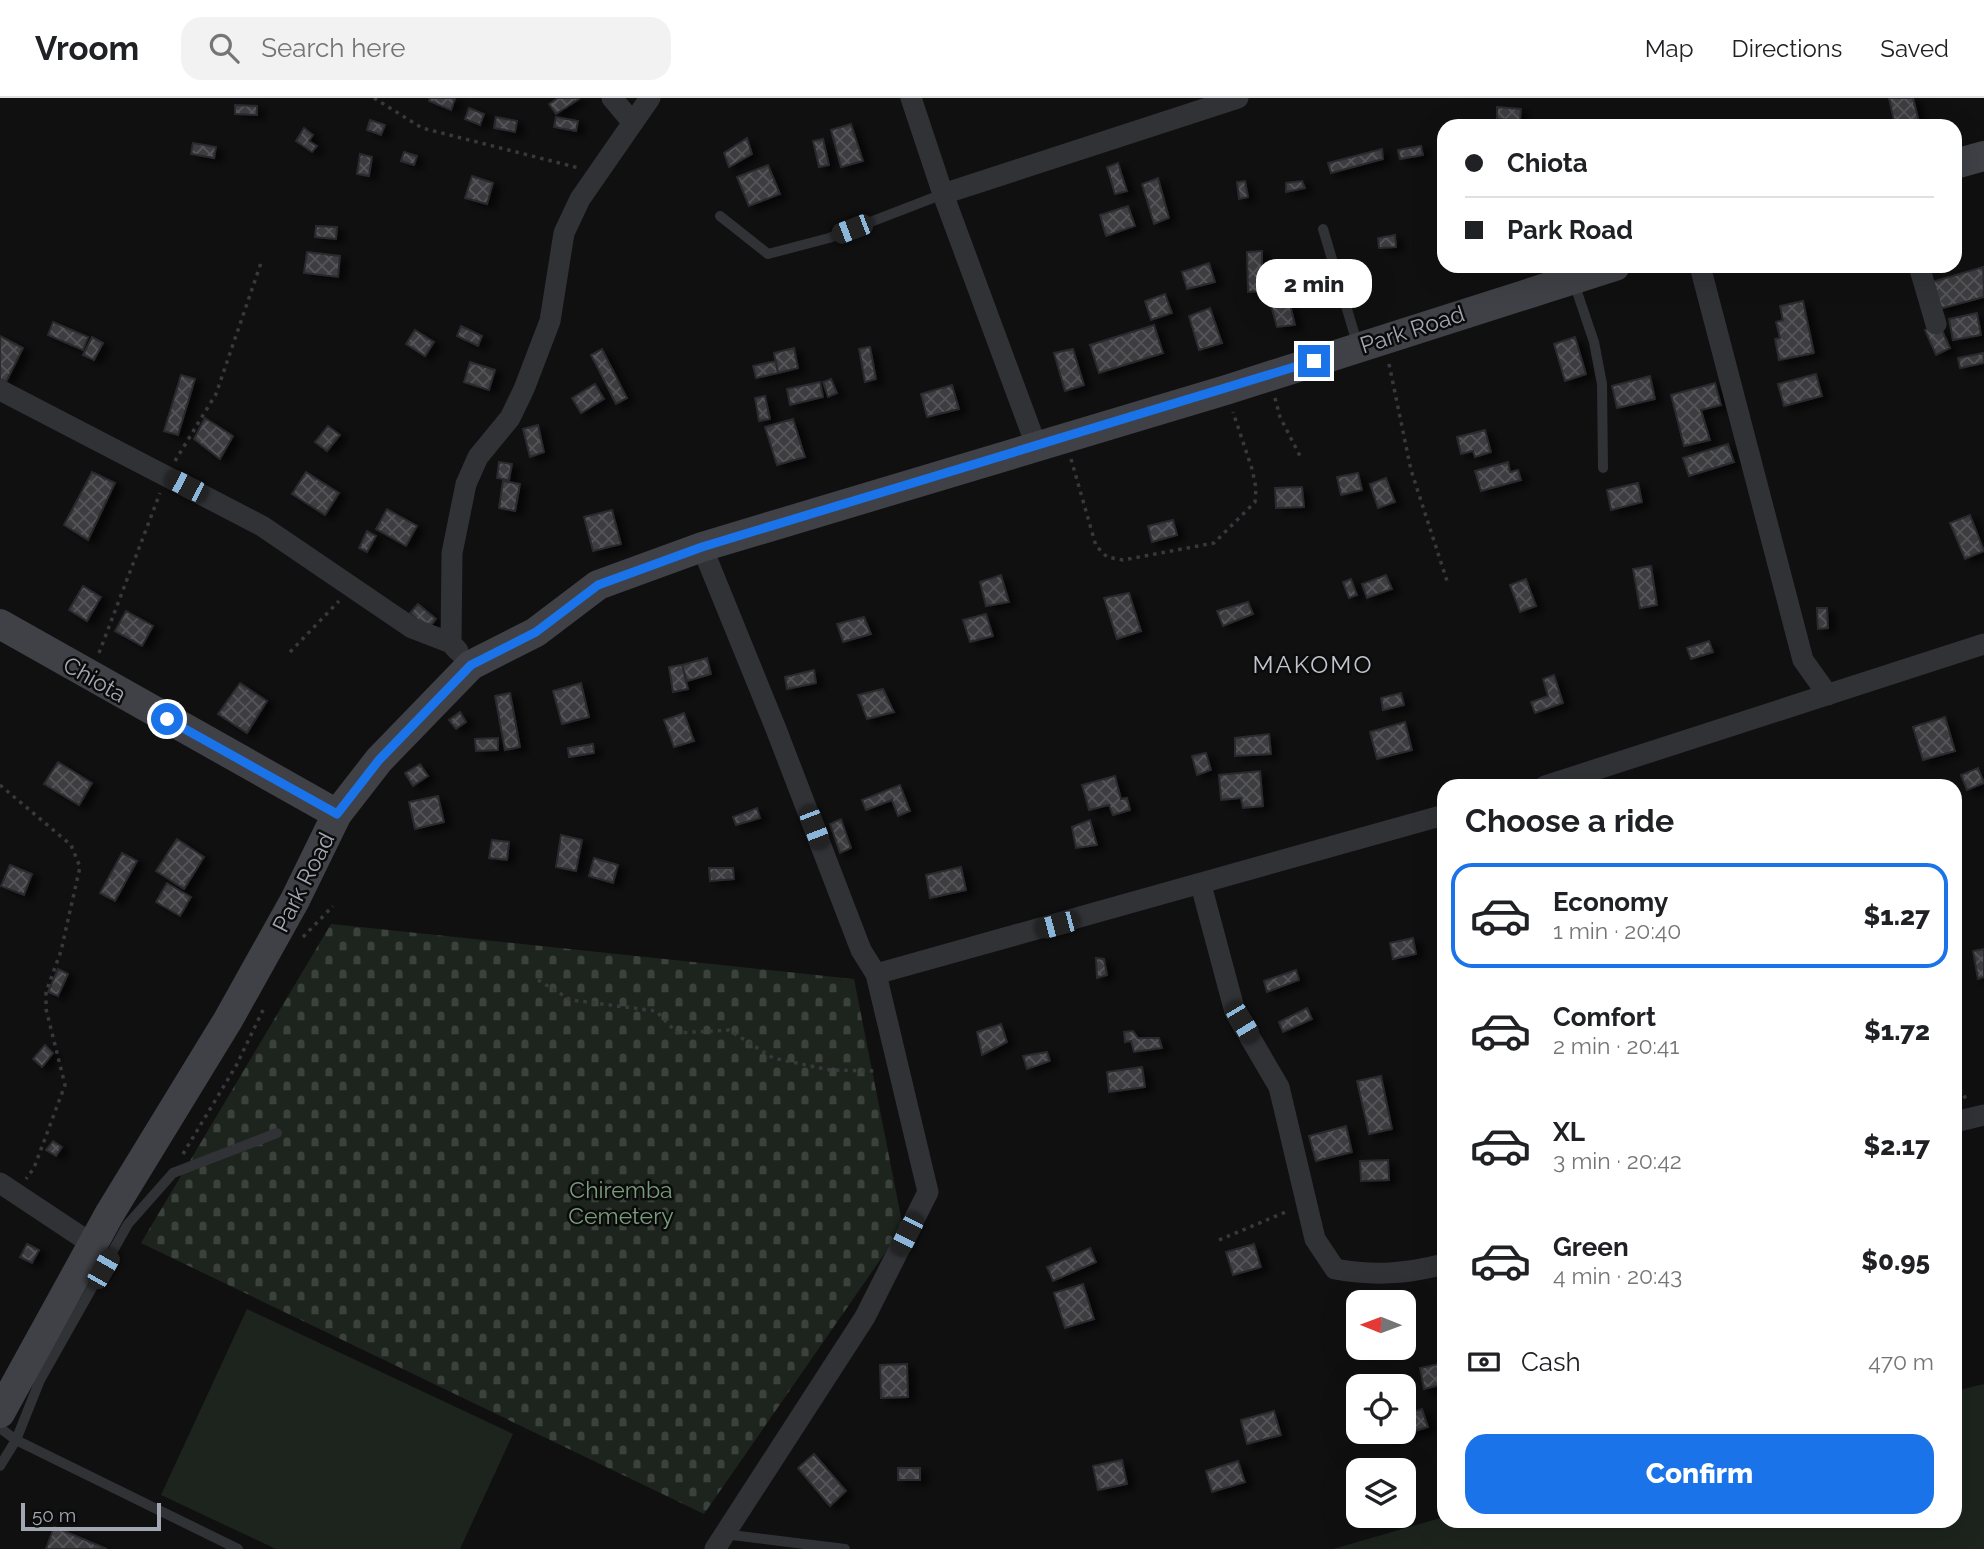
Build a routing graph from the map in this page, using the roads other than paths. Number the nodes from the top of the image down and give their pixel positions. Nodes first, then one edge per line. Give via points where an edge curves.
1 (612, 98) edge
2 (650, 98) edge
3 (911, 98) edge
4 (1238, 98) edge
5 (633, 123) junction
6 (1984, 156) edge
7 (1962, 162) edge
8 (943, 194) junction
9 (720, 216) dead end
10 (1323, 229) dead end
11 (1592, 273) edge
12 (1702, 273) edge
13 (1921, 273) edge
14 (1572, 279) junction
15 (1936, 324) dead end
16 (1370, 342) junction
17 (0, 390) edge
18 (1035, 445) junction
19 (1603, 468) dead end
20 (702, 547) junction
21 (0, 624) edge
22 (451, 642) junction
23 (1984, 645) edge
24 (471, 665) junction
25 (1828, 695) junction
26 (1567, 779) edge
27 (337, 814) junction
28 (1437, 817) edge
29 (1201, 885) junction
30 (876, 974) junction
31 (1984, 1115) edge
32 (1962, 1120) edge
33 (277, 1133) dead end
34 (9, 1188) edge
35 (119, 1219) junction
36 (92, 1244) junction
37 (1437, 1266) edge
38 (0, 1413) edge
39 (0, 1428) edge
40 (16, 1440) junction
41 (0, 1466) edge
42 (719, 1541) edge
43 (238, 1549) edge
44 (845, 1549) edge

1 - 5 street
2 - 5 street
3 - 8 street
4 - 8 street
5 - 22 street via 580,199 564,233 550,321 524,389 510,418 478,457 466,484 453,552
6 - 7 street
8 - 9 lane via 829,238 768,254
8 - 18 street
10 - 16 lane
11 - 14 street, Park Road
12 - 25 street via 1803,660
13 - 15 street
14 - 16 street, Park Road
14 - 19 lane via 1594,342 1602,384
16 - 18 street, Park Road via 1226,390
17 - 22 street via 262,526 425,636
18 - 20 street, Park Road
20 - 24 street, Park Road via 598,585 536,632
20 - 30 street via 861,950
21 - 27 street, Chiota
22 - 24 street
23 - 25 street
24 - 27 street, Park Road via 388,750
25 - 26 street
27 - 35 street, Park Road via 295,901
28 - 29 street
29 - 30 street
29 - 37 street via 1235,1012 1279,1087 1315,1239 1335,1269 1369,1275
30 - 42 street via 928,1192 865,1317
31 - 32 street
33 - 35 lane via 173,1173
34 - 36 street
35 - 36 street, Park Road
35 - 40 lane via 40,1380
36 - 38 street, Park Road
39 - 40 lane
40 - 41 lane
40 - 43 lane
42 - 44 lane

